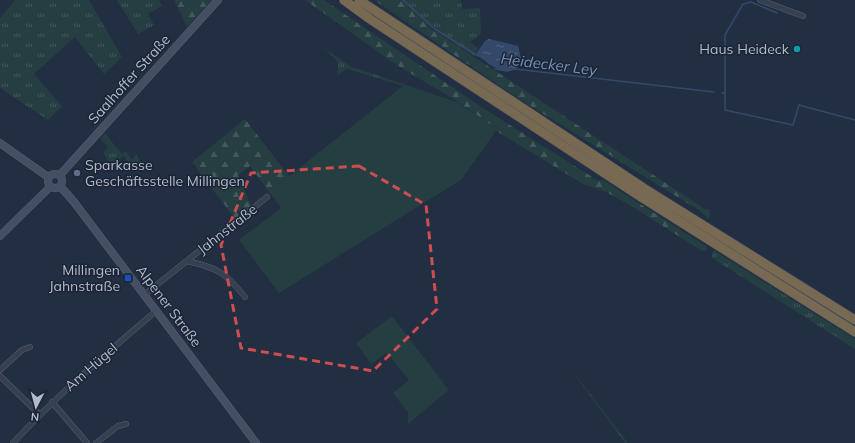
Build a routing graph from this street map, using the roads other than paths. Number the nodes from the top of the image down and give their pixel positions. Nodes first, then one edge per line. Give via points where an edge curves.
1 (218, 0) edge
2 (344, 0) edge
3 (359, 0) edge
4 (760, 0) edge
5 (803, 16) dead end
6 (0, 144) edge
7 (60, 175) junction
8 (48, 177) junction
9 (60, 186) junction
10 (50, 187) junction
11 (267, 197) dead end
12 (0, 236) edge
13 (187, 261) junction
14 (144, 295) junction
15 (244, 297) dead end
16 (156, 311) junction
17 (855, 320) edge
18 (855, 332) edge
19 (30, 347) dead end
20 (0, 370) edge
21 (0, 376) edge
22 (52, 402) junction
23 (39, 414) junction
24 (126, 424) dead end
25 (13, 443) edge
26 (87, 443) edge
27 (96, 443) edge
28 (256, 443) edge

1 - 7 street, Saalhoffer Straße
2 - 18 highway via 638,195
3 - 17 highway via 645,189
4 - 5 street
6 - 8 street
7 - 8 street via 55,173
7 - 9 street
8 - 10 street
9 - 10 street
9 - 14 street, Alpener Straße
10 - 12 street
11 - 13 street, Jahnstraße
13 - 14 street, Jahnstraße
13 - 15 street, Jahnstraße via 222,272
14 - 16 street, Alpener Straße
16 - 22 street, Am Hügel
16 - 28 street, Alpener Straße
19 - 20 street via 22,350
21 - 23 street
22 - 23 street, Am Hügel
22 - 26 street
23 - 25 street, Am Hügel
24 - 27 street via 118,426

